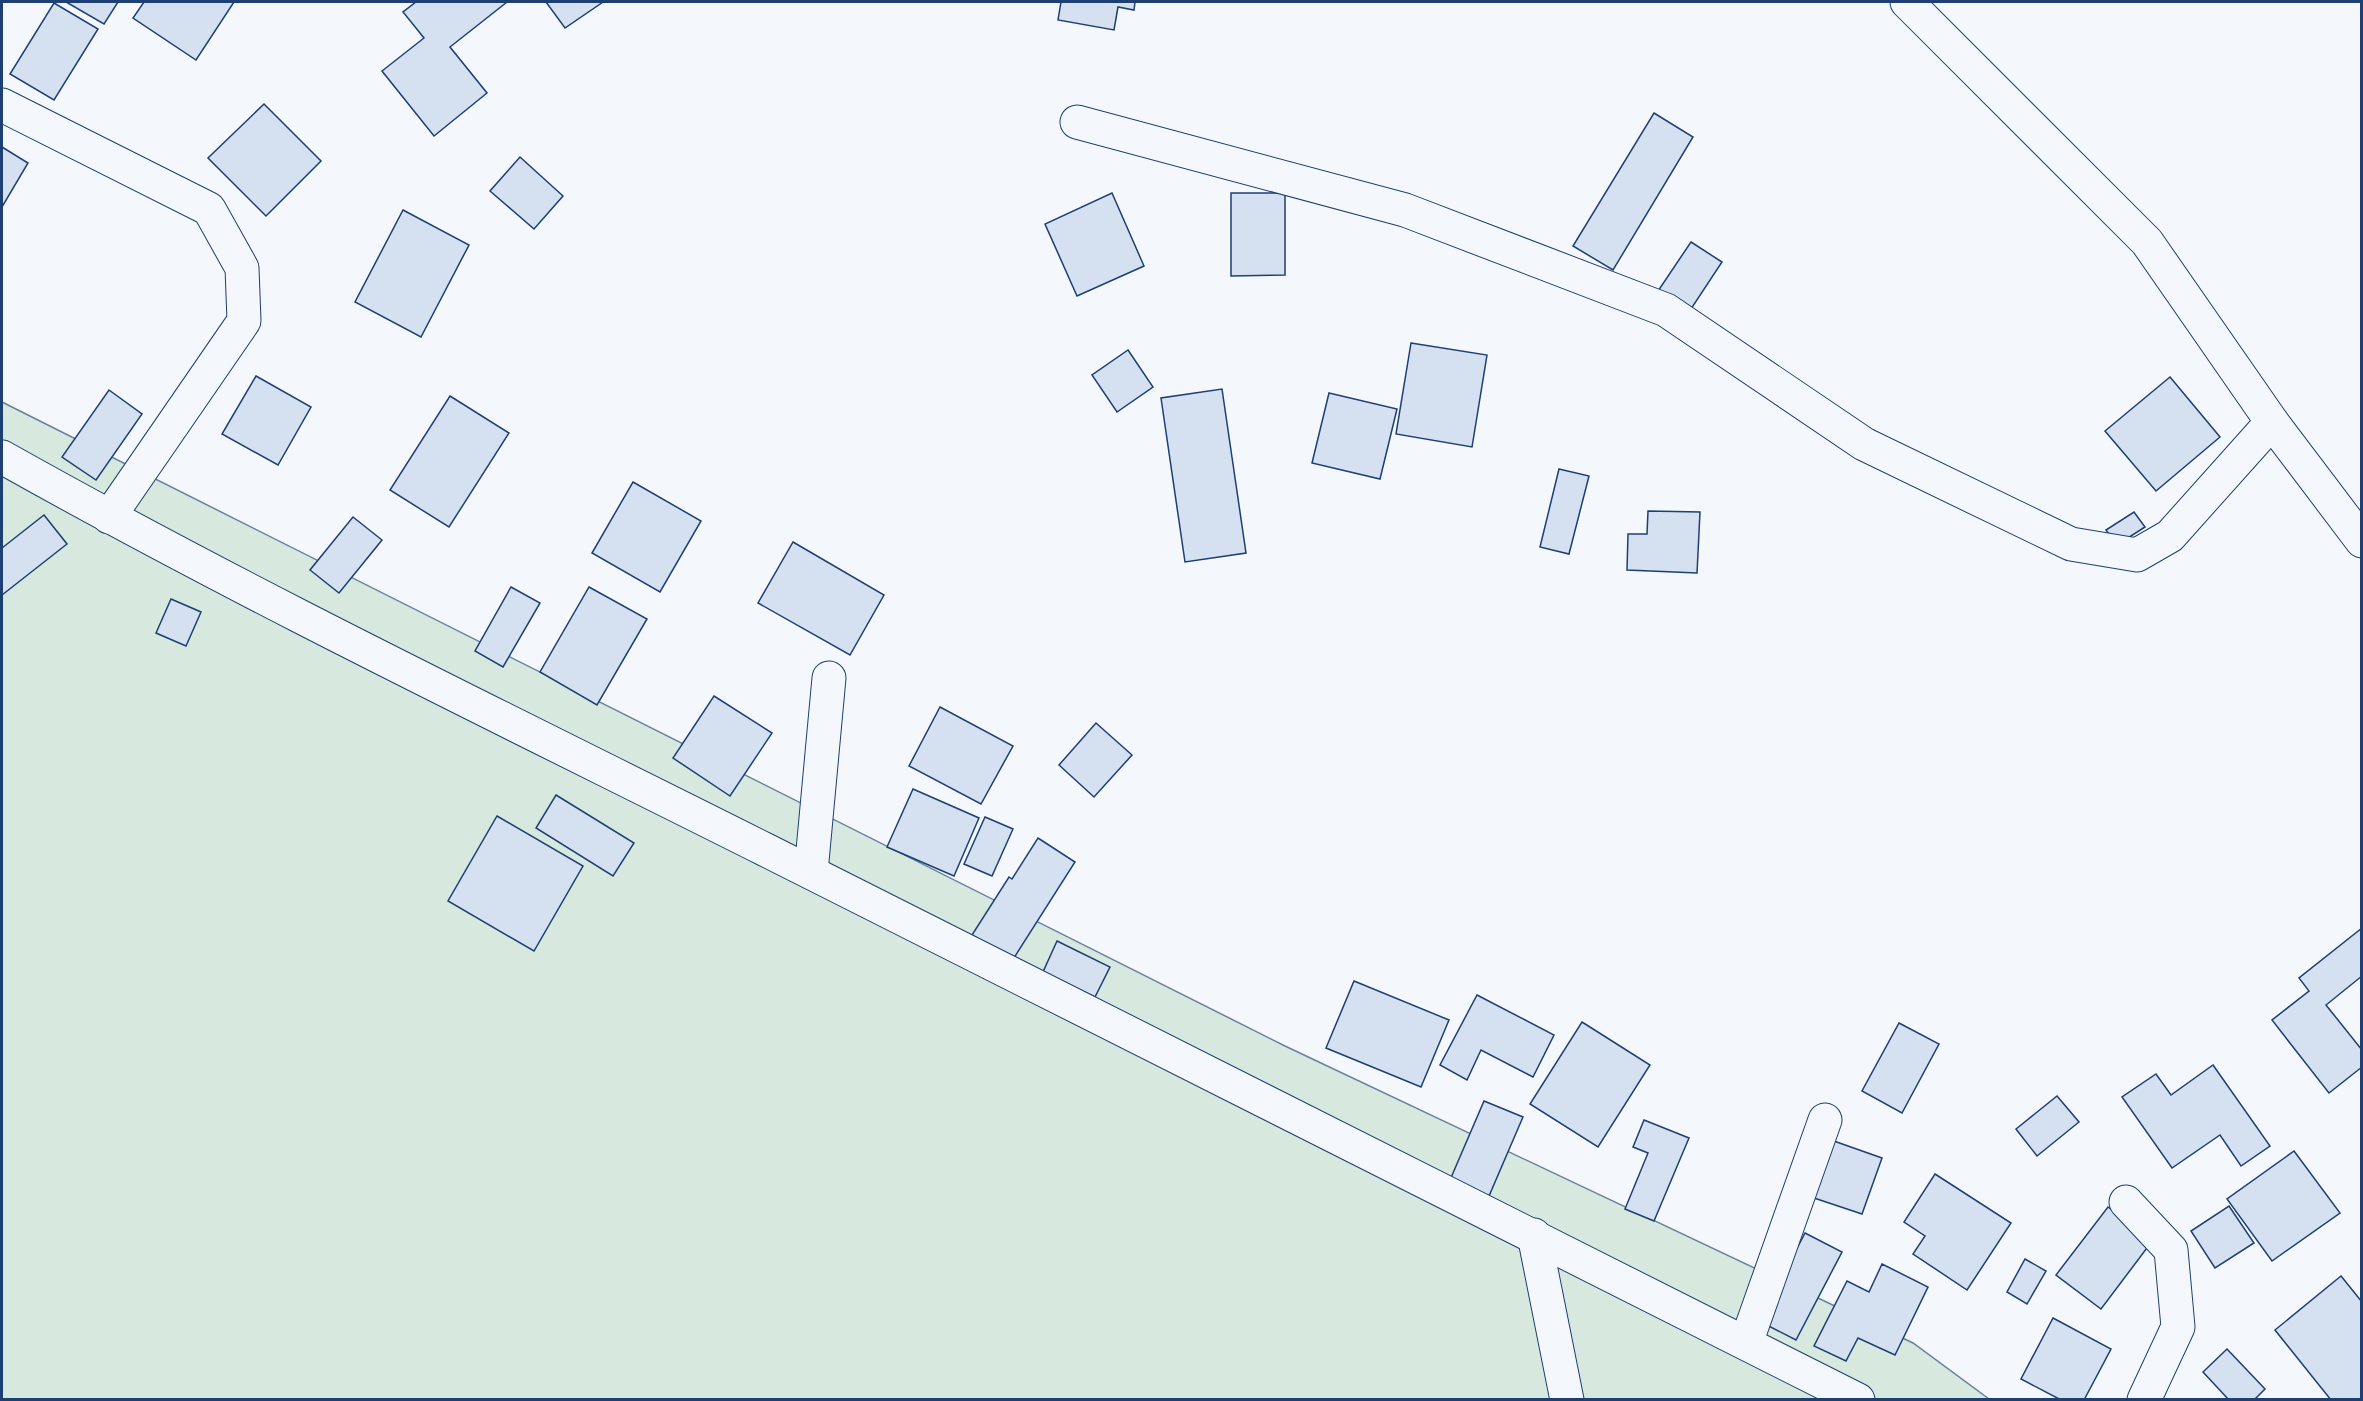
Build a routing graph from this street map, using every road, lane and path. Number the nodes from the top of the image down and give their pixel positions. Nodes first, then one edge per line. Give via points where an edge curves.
1 (1907, 2) edge
2 (2, 105) edge
3 (1077, 122) dead end
4 (2272, 422) junction
5 (2, 457) edge
6 (109, 518) junction
7 (2361, 541) edge
8 (829, 678) dead end
9 (811, 872) junction
10 (1825, 1120) dead end
11 (2126, 1202) dead end
12 (1534, 1235) junction
13 (1746, 1343) junction
14 (1567, 1400) edge
15 (1858, 1400) edge
16 (2144, 1400) edge

1 - 4 street via 2147,242
2 - 6 street via 209,209 242,268 244,321
3 - 4 street via 1405,210 1666,310 1864,444 2072,544 2137,555 2170,536
4 - 7 street
5 - 6 street
6 - 9 street
8 - 9 street
9 - 12 street
10 - 13 street
11 - 16 street via 2171,1250 2178,1327
12 - 13 street
12 - 14 street
13 - 15 street

